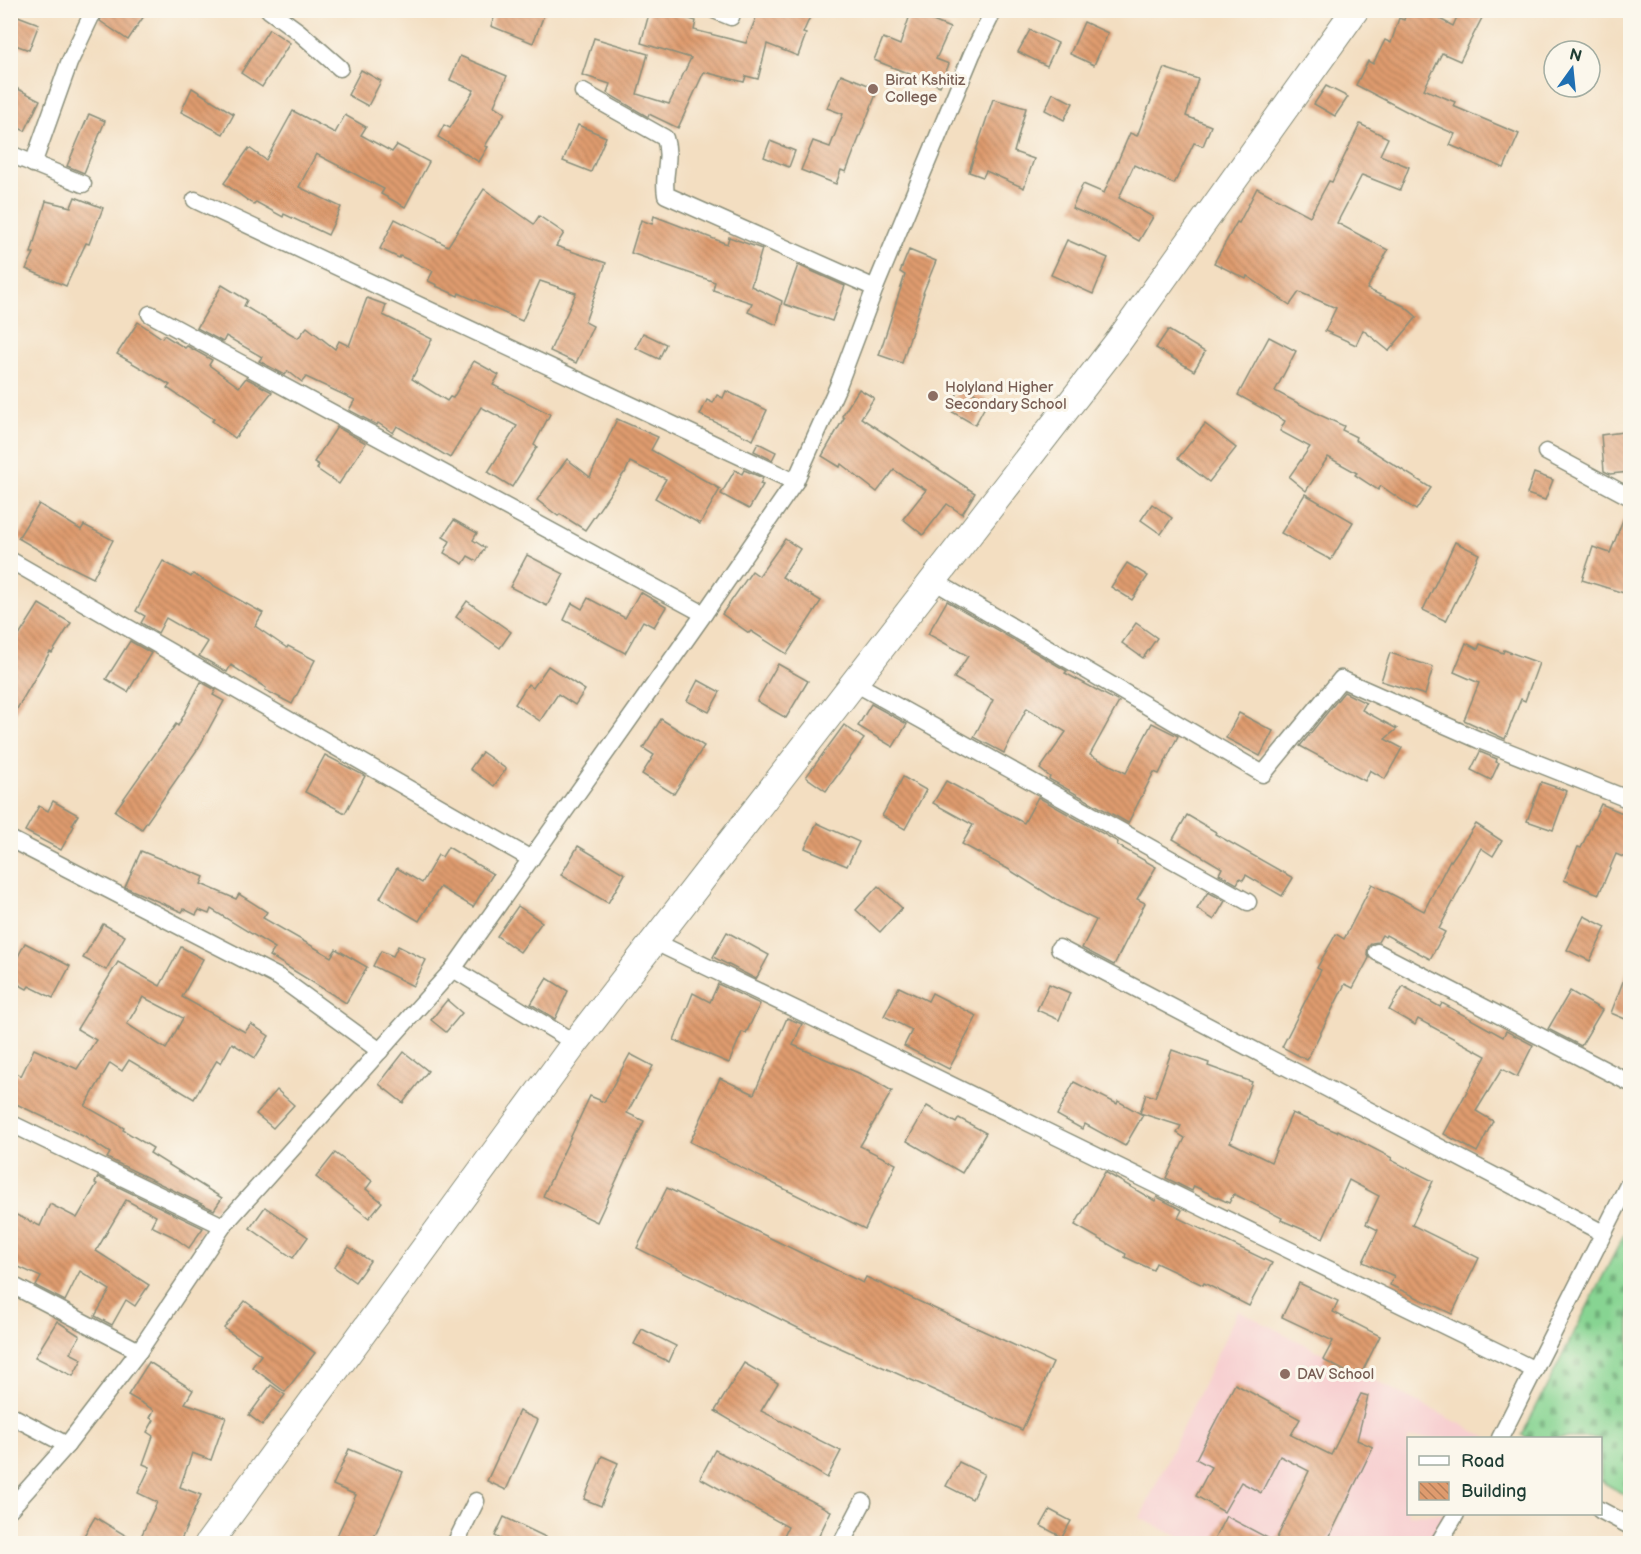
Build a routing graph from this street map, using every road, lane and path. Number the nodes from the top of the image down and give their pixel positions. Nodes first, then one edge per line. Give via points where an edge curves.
1 (94, 10) edge
2 (269, 10) edge
3 (714, 10) edge
4 (733, 10) edge
5 (994, 10) edge
6 (1355, 10) edge
7 (340, 68) dead end
8 (583, 92) dead end
9 (10, 154) edge
10 (33, 164) junction
11 (83, 184) dead end
12 (195, 200) dead end
13 (875, 288) junction
14 (150, 314) dead end
15 (1546, 452) dead end
16 (795, 482) junction
17 (1630, 498) edge
18 (10, 560) edge
19 (934, 581) junction
20 (704, 614) junction
21 (855, 682) junction
22 (1630, 800) edge
23 (10, 839) edge
24 (531, 859) junction
25 (1248, 902) dead end
26 (653, 941) junction
27 (1059, 948) dead end
28 (1377, 952) dead end
29 (453, 969) junction
30 (576, 1043) junction
31 (380, 1051) junction
32 (1630, 1083) edge
33 (10, 1123) edge
34 (1630, 1181) edge
35 (223, 1226) junction
36 (1603, 1233) junction
37 (10, 1284) edge
38 (139, 1351) junction
39 (1535, 1370) junction
40 (10, 1415) edge
41 (1501, 1437) edge
42 (67, 1445) junction
43 (476, 1501) dead end
44 (863, 1502) dead end
45 (10, 1509) edge
46 (1602, 1511) edge
47 (1455, 1515) edge
48 (1630, 1526) edge
49 (208, 1544) edge
50 (456, 1544) edge
51 (841, 1544) edge
52 (1438, 1544) edge

1 - 10 street via 69,63
2 - 7 street
3 - 4 street via 731,17
5 - 13 street
6 - 19 main road via 1118,342
8 - 13 street via 665,138 669,152 666,195
9 - 10 street
10 - 11 street
12 - 16 street
13 - 16 street via 838,386
14 - 20 street
15 - 17 street
16 - 20 street
18 - 24 street
19 - 21 main road
19 - 22 street via 1263,774 1341,680
20 - 24 street
21 - 25 street
21 - 26 main road
23 - 31 street via 280,978
24 - 29 street
26 - 30 main road
26 - 39 street
27 - 36 street
28 - 32 street
29 - 30 street
29 - 31 street
30 - 49 main road
31 - 35 street
33 - 35 street
34 - 36 street
35 - 38 street
36 - 39 street
37 - 38 street
38 - 42 street
39 - 41 street
40 - 42 street
42 - 45 street
43 - 50 street
44 - 51 street
46 - 48 street
47 - 52 street

